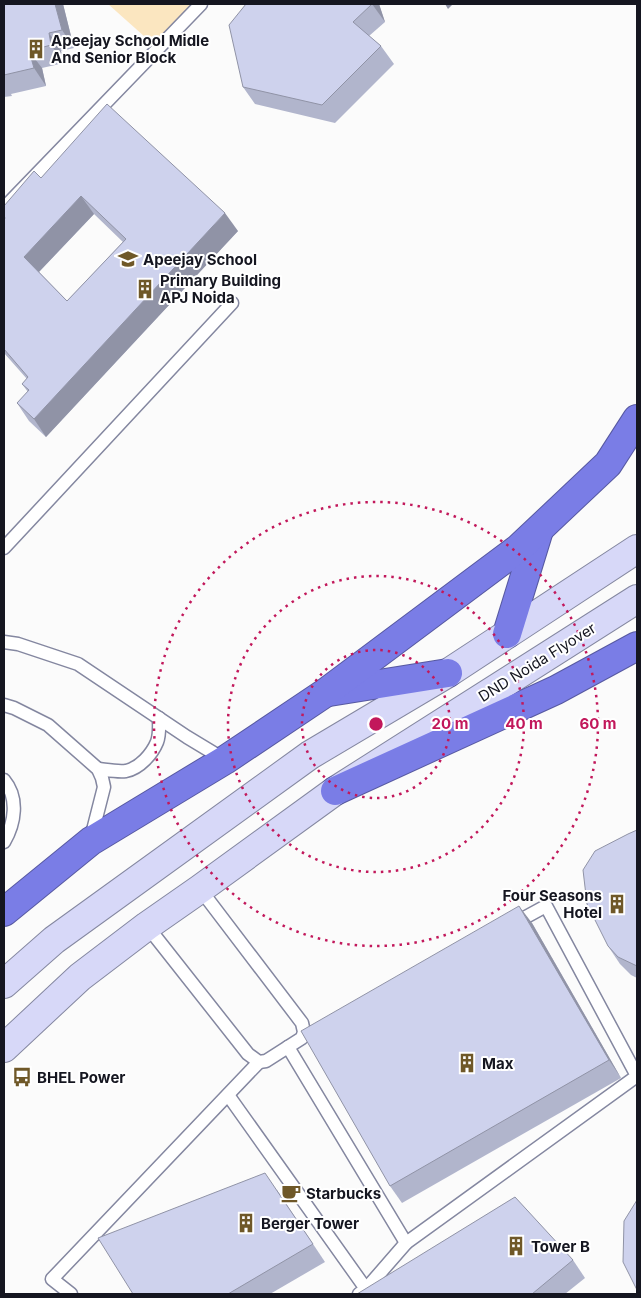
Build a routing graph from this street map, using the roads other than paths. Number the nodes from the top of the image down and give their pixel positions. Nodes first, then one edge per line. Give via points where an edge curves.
1 (201, 4) edge
2 (4, 208) edge
3 (232, 302) dead end
4 (637, 419) edge
5 (540, 528) junction
6 (4, 548) edge
7 (637, 549) edge
8 (637, 599) edge
9 (507, 634) junction
10 (4, 642) edge
11 (637, 646) edge
12 (448, 673) junction
13 (325, 693) junction
14 (7, 708) edge
15 (159, 718) junction
16 (225, 760) junction
17 (98, 769) junction
18 (4, 780) edge
19 (336, 791) junction
20 (91, 841) junction
21 (4, 842) edge
22 (200, 889) junction
23 (4, 912) edge
24 (147, 926) junction
25 (502, 930) edge
26 (4, 984) edge
27 (320, 1029) edge
28 (302, 1038) junction
29 (288, 1047) junction
30 (4, 1048) edge
31 (259, 1062) junction
32 (228, 1095) junction
33 (406, 1243) junction
34 (362, 1291) edge
35 (71, 1294) edge

1 - 2 lane
3 - 6 lane
4 - 5 highway via 608,464
5 - 9 highway
5 - 13 highway via 519,548
7 - 9 main road
8 - 19 main road, DND Noida Flyover
9 - 12 main road
10 - 15 lane via 78,664
11 - 19 highway via 556,690
12 - 13 highway
12 - 26 main road via 310,755 54,940
13 - 16 highway
14 - 17 lane via 48,725
15 - 16 lane
15 - 17 lane via 157,742 142,763 126,770
16 - 20 highway
17 - 20 lane via 104,787
18 - 21 lane via 10,788 15,810
19 - 22 main road, DND Noida Flyover
20 - 23 highway
22 - 24 main road, DND Noida Flyover
22 - 28 lane via 302,1023
24 - 30 main road, DND Noida Flyover via 80,977
24 - 31 lane via 248,1054
25 - 33 lane via 546,906 637,1076
27 - 28 lane
28 - 29 lane
29 - 31 lane
29 - 33 lane
31 - 32 lane
32 - 34 lane
32 - 35 lane via 52,1279
33 - 34 lane

